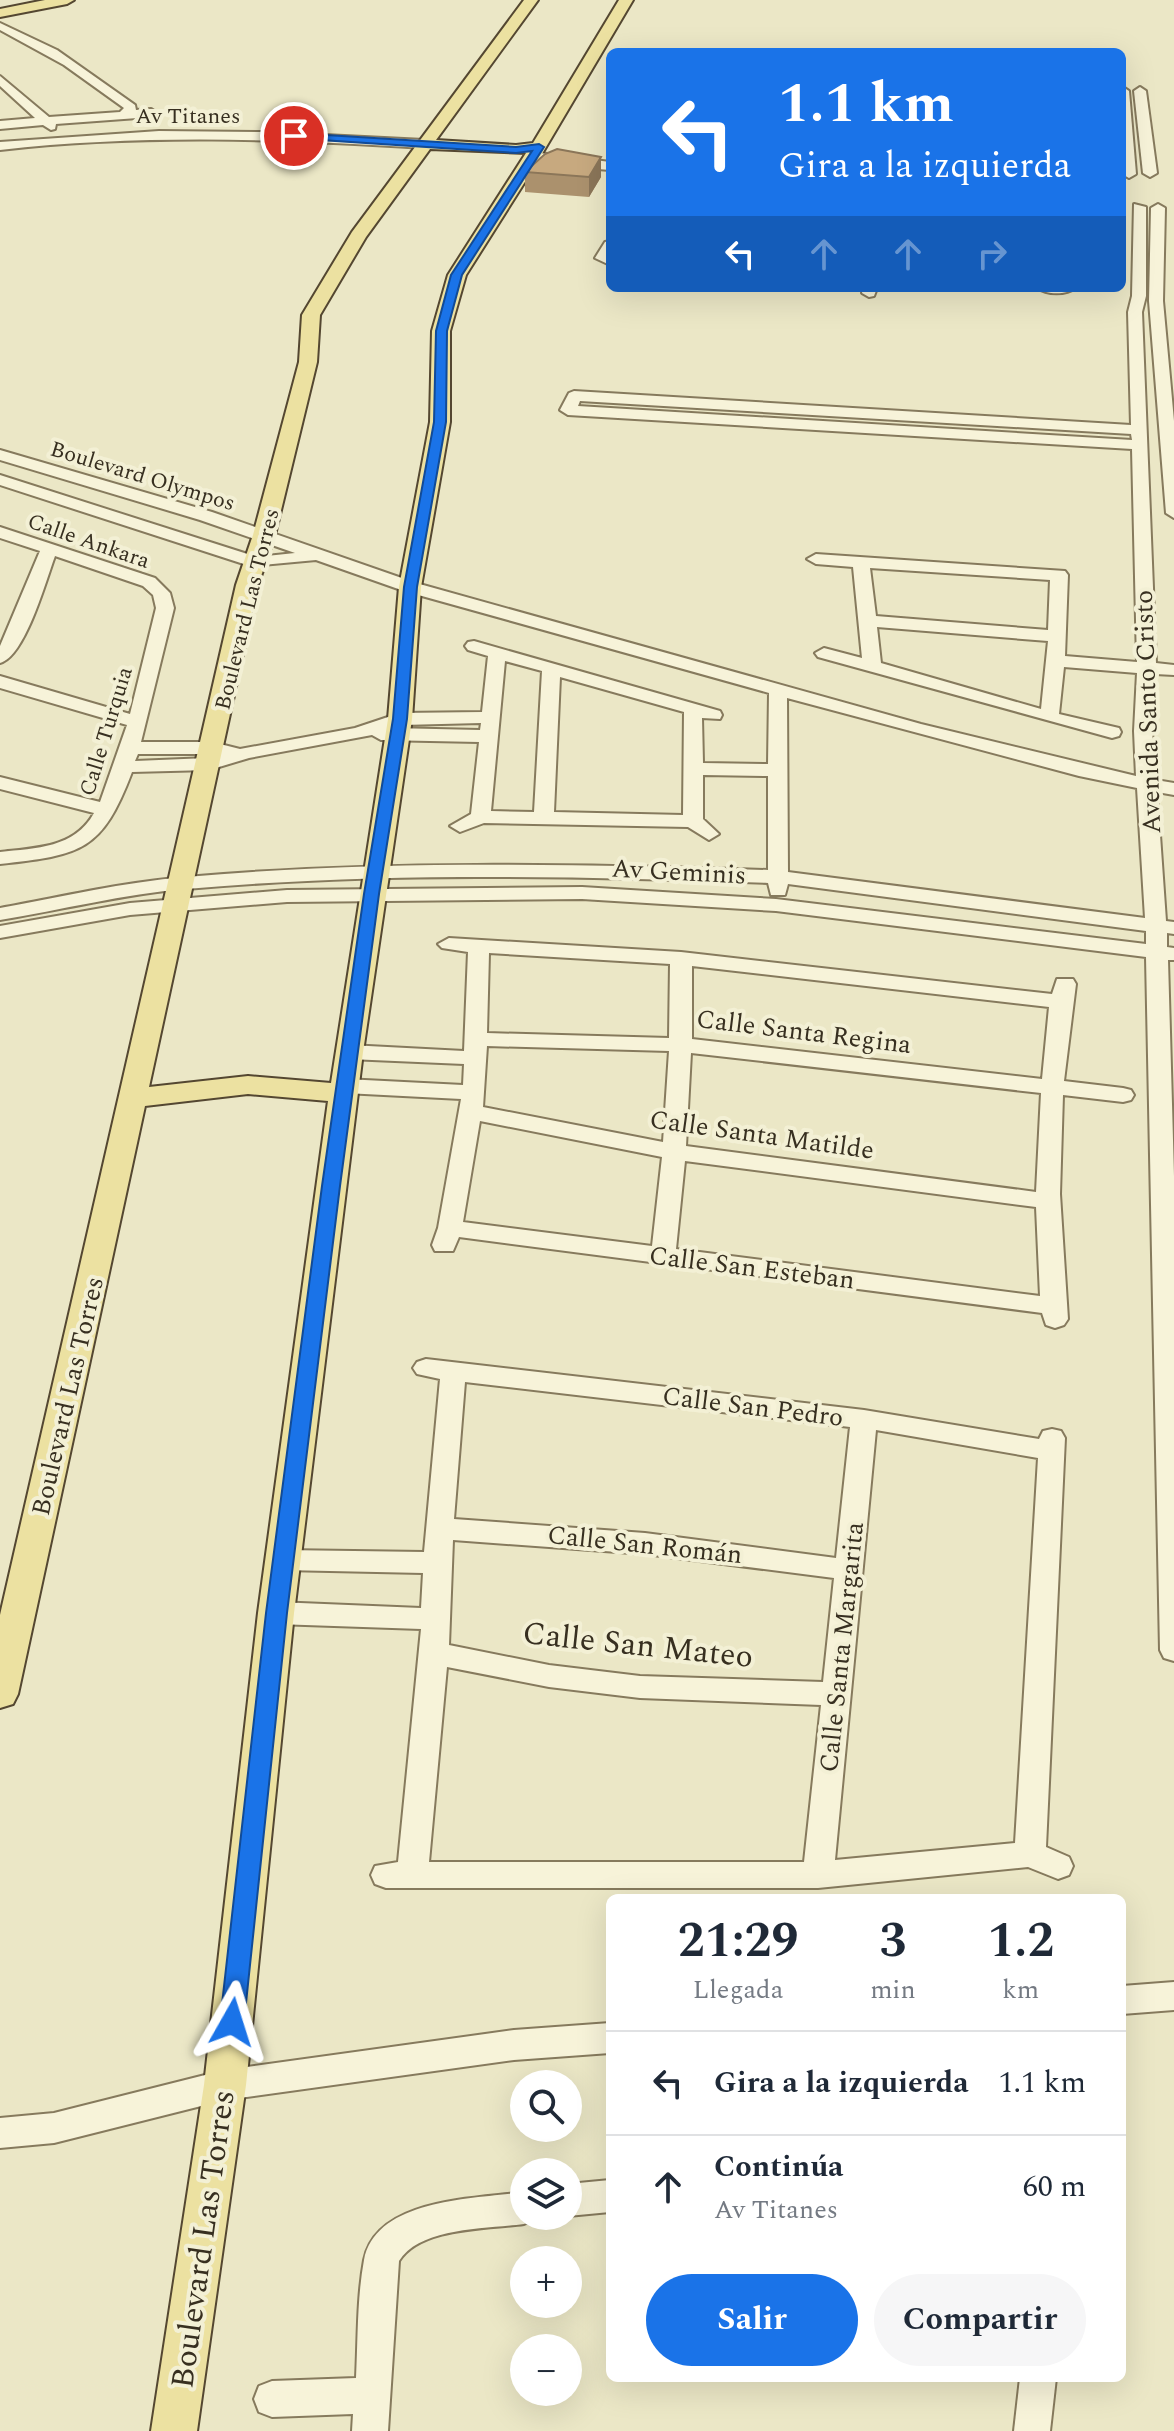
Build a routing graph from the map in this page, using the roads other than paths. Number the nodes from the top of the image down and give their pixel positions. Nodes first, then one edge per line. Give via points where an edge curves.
1 (67, 0) edge
2 (531, 0) edge
3 (626, 0) edge
4 (0, 13) edge
5 (3, 29) edge
6 (0, 80) edge
7 (1140, 91) dead end
8 (20, 96) junction
9 (0, 99) edge
10 (151, 113) dead end
11 (124, 115) junction
12 (44, 120) junction
13 (23, 122) junction
14 (0, 125) edge
15 (68, 141) junction
16 (43, 143) junction
17 (422, 146) junction
18 (0, 148) edge
19 (546, 153) junction
20 (606, 165) edge
21 (1150, 173) junction
22 (522, 174) junction
23 (1126, 174) edge
24 (1167, 176) dead end
25 (1131, 205) edge
26 (1166, 207) edge
27 (1138, 437) junction
28 (0, 455) edge
29 (34, 465) junction
30 (2, 483) edge
31 (1174, 513) edge
32 (0, 532) edge
33 (264, 535) junction
34 (49, 549) junction
35 (319, 555) junction
36 (816, 559) dead end
37 (256, 562) junction
38 (861, 562) junction
39 (410, 587) junction
40 (161, 593) joint
41 (868, 621) junction
42 (474, 646) dead end
43 (1056, 647) junction
44 (497, 652) junction
45 (824, 653) dead end
46 (1174, 654) edge
47 (0, 658) edge
48 (1147, 660) junction
49 (872, 666) junction
50 (551, 668) junction
51 (1174, 670) edge
52 (0, 682) edge
53 (778, 691) junction
54 (693, 709) junction
55 (713, 715) dead end
56 (1049, 717) junction
57 (136, 722) junction
58 (399, 727) junction
59 (490, 727) junction
60 (1112, 732) dead end
61 (210, 756) junction
62 (126, 758) junction
63 (693, 769) junction
64 (778, 770) junction
65 (0, 783) edge
66 (1147, 786) junction
67 (1174, 789) edge
68 (107, 810) junction
69 (481, 817) junction
70 (544, 818) junction
71 (460, 826) dead end
72 (0, 858) edge
73 (780, 877) junction
74 (374, 884) junction
75 (180, 894) junction
76 (776, 905) junction
77 (0, 914) edge
78 (1165, 927) edge
79 (0, 932) edge
80 (449, 944) dead end
81 (479, 947) junction
82 (1166, 953) edge
83 (681, 958) junction
84 (682, 1045) junction
85 (477, 1049) junction
86 (349, 1052) junction
87 (1052, 1088) junction
88 (344, 1089) junction
89 (1123, 1095) dead end
90 (134, 1098) junction
91 (472, 1103) junction
92 (1167, 1103) edge
93 (1168, 1131) edge
94 (676, 1152) junction
95 (1048, 1201) junction
96 (663, 1256) junction
97 (864, 1419) junction
98 (439, 1529) junction
99 (1172, 1532) edge
100 (283, 1560) junction
101 (437, 1563) junction
102 (849, 1570) junction
103 (1173, 1573) edge
104 (276, 1613) junction
105 (434, 1619) junction
106 (1174, 1650) edge
107 (434, 1653) junction
108 (0, 1694) edge
109 (836, 1694) junction
110 (818, 1875) junction
111 (1174, 1996) edge
112 (1126, 2000) edge
113 (606, 2038) edge
114 (225, 2085) junction
115 (0, 2133) edge
116 (606, 2196) edge
117 (582, 2199) edge
118 (510, 2210) edge
119 (1038, 2382) edge
120 (372, 2395) junction
121 (272, 2399) dead end
122 (174, 2431) edge
123 (370, 2431) edge
124 (1032, 2431) edge

1 - 4 main road
2 - 17 main road, Boulevard Las Torres
3 - 19 main road, Boulevard Las Torres
5 - 11 street via 69,61 131,108
6 - 8 street
7 - 21 street
8 - 9 street
8 - 12 street
10 - 11 street
11 - 12 street
12 - 13 street
12 - 15 street
13 - 14 street
13 - 16 street
15 - 16 street, Av Titanes
15 - 17 street, Av Titanes via 242,138
16 - 18 street, Av Titanes
17 - 19 main road
17 - 33 main road, Boulevard Las Torres via 358,236 311,315 308,362
19 - 20 street
19 - 22 main road
19 - 22 main road, Boulevard Las Torres
21 - 23 street
21 - 24 street
22 - 39 main road, Boulevard Las Torres via 457,275 441,331 440,422
25 - 26 street
25 - 27 street, Avenida Santo Cristo via 1139,296
26 - 31 street via 1156,301
27 - 27 street via 574,396 568,410
27 - 48 street, Avenida Santo Cristo
28 - 29 street, Boulevard Olympos
29 - 30 street
29 - 33 street, Boulevard Olympos
30 - 37 street, Boulevard Olympos
32 - 34 street, Calle Ankara
33 - 35 street, Boulevard Olympos
33 - 37 main road, Boulevard Las Torres
34 - 40 street, Calle Ankara via 149,582
34 - 47 street via 14,640
35 - 37 street, Boulevard Olympos
35 - 39 street, Boulevard Olympos
36 - 38 street
37 - 61 main road, Boulevard Las Torres
38 - 41 street
38 - 43 street via 1059,575
39 - 53 street, Boulevard Olympos
39 - 58 main road, Boulevard Las Torres
40 - 57 street, Calle Turquia via 165,608
41 - 43 street
41 - 49 street
42 - 44 street
43 - 48 street
43 - 56 street
44 - 50 street
44 - 59 street
45 - 49 street
46 - 48 street
48 - 51 street
48 - 66 street, Avenida Santo Cristo
49 - 56 street
50 - 54 street
50 - 70 street
52 - 57 street
53 - 64 street
53 - 66 street, Boulevard Olympos
54 - 55 street
54 - 63 street
56 - 60 street
57 - 62 street, Calle Turquia
58 - 59 street
58 - 61 street
58 - 74 main road, Boulevard Las Torres
59 - 69 street
61 - 62 street
61 - 75 main road, Boulevard Las Torres
62 - 68 street, Calle Turquia
63 - 64 street
63 - 70 street via 701,827
64 - 73 street
65 - 68 street
66 - 67 street, Boulevard Olympos
66 - 78 street, Avenida Santo Cristo
68 - 72 street, Calle Turquia via 83,840
69 - 70 street
69 - 71 street
73 - 74 street, Av Geminis via 583,870
73 - 76 street
73 - 78 street, Av Geminis
74 - 75 street, Av Geminis via 287,896
74 - 76 street, Av Geminis
74 - 86 main road, Boulevard Las Torres
75 - 77 street
75 - 79 street via 130,909
75 - 90 main road, Boulevard Las Torres
76 - 82 street, Av Geminis
78 - 82 street, Avenida Santo Cristo
80 - 81 street, Calle San Esteban
81 - 83 street, Calle San Esteban
81 - 85 street, Calle San Esteban
82 - 92 street, Avenida Santo Cristo
83 - 84 street
83 - 87 street, Calle San Esteban via 1063,993
84 - 85 street, Calle Santa Regina
84 - 87 street, Calle Santa Regina
84 - 94 street
85 - 86 street, Calle Santa Regina
85 - 91 street, Calle San Esteban
86 - 88 main road, Boulevard Las Torres
87 - 89 street, Calle Santa Regina
87 - 95 street, Calle San Esteban
88 - 90 main road via 248,1085
88 - 91 street, Calle Santa Matilde
88 - 100 main road, Boulevard Las Torres
90 - 108 main road, Boulevard Las Torres
91 - 94 street, Calle Santa Matilde
91 - 96 street, Calle San Esteban via 447,1236
92 - 93 street, Avenida Santo Cristo
93 - 99 street, Avenida Santo Cristo
94 - 95 street, Calle Santa Matilde
94 - 96 street
95 - 96 street, Calle San Esteban via 1054,1312
97 - 98 street, Calle San Pedro via 439,1370
97 - 102 street, Calle Santa Margarita
97 - 110 street, Calle San Pedro via 1052,1445 1044,1860
98 - 101 street, Calle San Pedro
98 - 102 street, Calle San Román via 654,1542
99 - 103 street, Avenida Santo Cristo
100 - 101 street
100 - 104 main road, Boulevard Las Torres
101 - 105 street, Calle San Pedro
102 - 109 street, Calle Santa Margarita
103 - 106 street, Avenida Santo Cristo
104 - 105 street
104 - 114 main road, Boulevard Las Torres
105 - 107 street, Calle San Pedro
107 - 109 street, Calle San Mateo via 640,1687
107 - 110 street, Calle San Pedro via 399,1875
109 - 110 street, Calle Santa Margarita
111 - 112 street
113 - 114 street via 514,2045
114 - 115 street via 54,2128
114 - 122 main road, Boulevard Las Torres
116 - 117 street
118 - 120 street via 400,2233 382,2258
119 - 124 street
120 - 121 street
120 - 123 street

